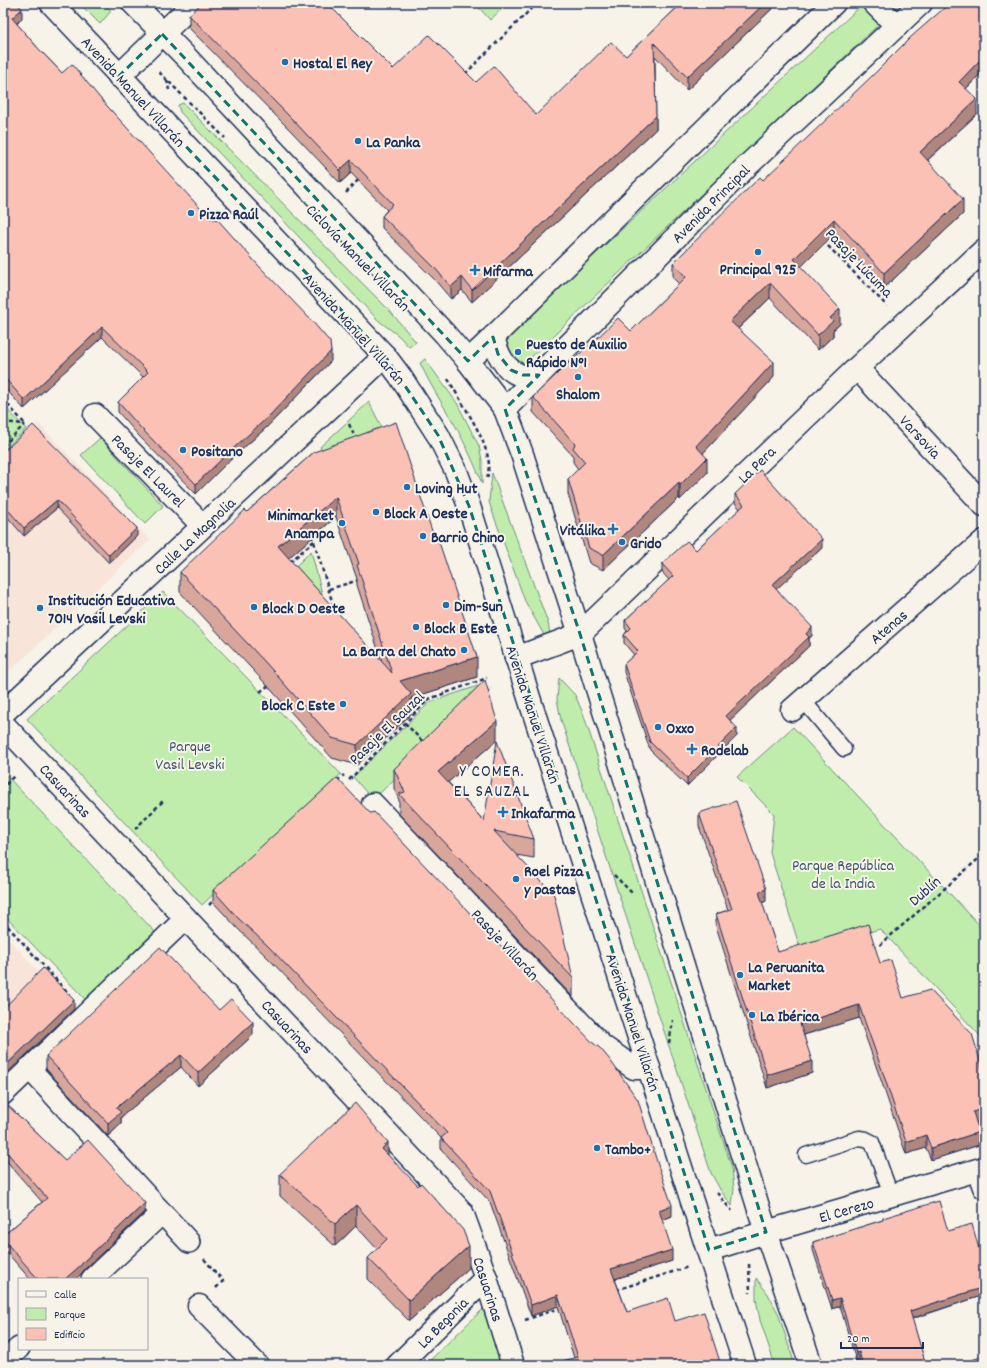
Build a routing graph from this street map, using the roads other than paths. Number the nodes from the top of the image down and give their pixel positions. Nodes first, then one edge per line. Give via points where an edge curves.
1 (51, 3) edge
2 (132, 3) edge
3 (194, 3) edge
4 (834, 3) edge
5 (874, 3) edge
6 (921, 3) edge
7 (897, 26) junction
8 (162, 34) junction
9 (119, 76) junction
10 (984, 250) edge
11 (493, 337) junction
12 (385, 356) junction
13 (468, 360) junction
14 (857, 368) junction
15 (539, 375) junction
16 (504, 409) junction
17 (94, 415) dead end
18 (984, 505) edge
19 (203, 526) junction
20 (984, 541) edge
21 (580, 634) junction
22 (516, 658) junction
23 (797, 705) joint
24 (3, 713) edge
25 (3, 724) edge
26 (844, 749) dead end
27 (373, 804) dead end
28 (186, 918) junction
29 (29, 1068) junction
30 (649, 1068) junction
31 (3, 1094) edge
32 (806, 1155) dead end
33 (982, 1175) edge
34 (891, 1195) junction
35 (162, 1213) junction
36 (766, 1232) junction
37 (189, 1242) road end
38 (709, 1250) junction
39 (93, 1278) edge
40 (486, 1278) junction
41 (199, 1306) road end
42 (18, 1349) edge
43 (3, 1363) edge
44 (257, 1365) edge
45 (398, 1365) edge
46 (513, 1365) edge
47 (745, 1365) edge
48 (811, 1365) edge

1 - 9 main road, Avenida Manuel Villarán
2 - 8 main road
3 - 8 main road
4 - 11 main road
5 - 7 main road
6 - 7 main road, Avenida Principal
7 - 15 main road, Avenida Principal via 746,167
8 - 9 main road
8 - 13 main road
9 - 12 main road, Avenida Manuel Villarán
10 - 14 main road, La Pera
11 - 13 main road
11 - 15 main road via 498,354 511,370 523,376
12 - 19 main road, Calle La Magnolia
12 - 22 main road, Avenida Manuel Villarán via 438,435 456,471
13 - 16 main road
14 - 18 main road, Varsovia
14 - 21 main road, La Pera
15 - 16 main road, Avenida Principal
16 - 21 main road via 522,454
17 - 19 main road, Pasaje El Laurel
19 - 24 main road, Calle La Magnolia
20 - 23 main road, Atenas
21 - 22 main road, La Pera
21 - 36 main road
22 - 30 main road, Avenida Manuel Villarán
23 - 26 lane
25 - 28 main road, Casuarinas
27 - 30 main road, Pasaje Villarán via 602,1046 634,1068
28 - 29 street
28 - 40 main road, Casuarinas via 462,1212
29 - 31 street
29 - 35 street
30 - 38 main road, Avenida Manuel Villarán
32 - 34 lane via 859,1138 866,1139 872,1142
33 - 34 main road, El Cerezo
34 - 36 main road, El Cerezo
35 - 37 street
35 - 39 street
36 - 38 main road, El Cerezo
36 - 48 main road
38 - 47 main road, Avenida Manuel Villarán
40 - 45 main road, La Begonia
40 - 46 main road, Casuarinas
41 - 44 main road
42 - 43 street

